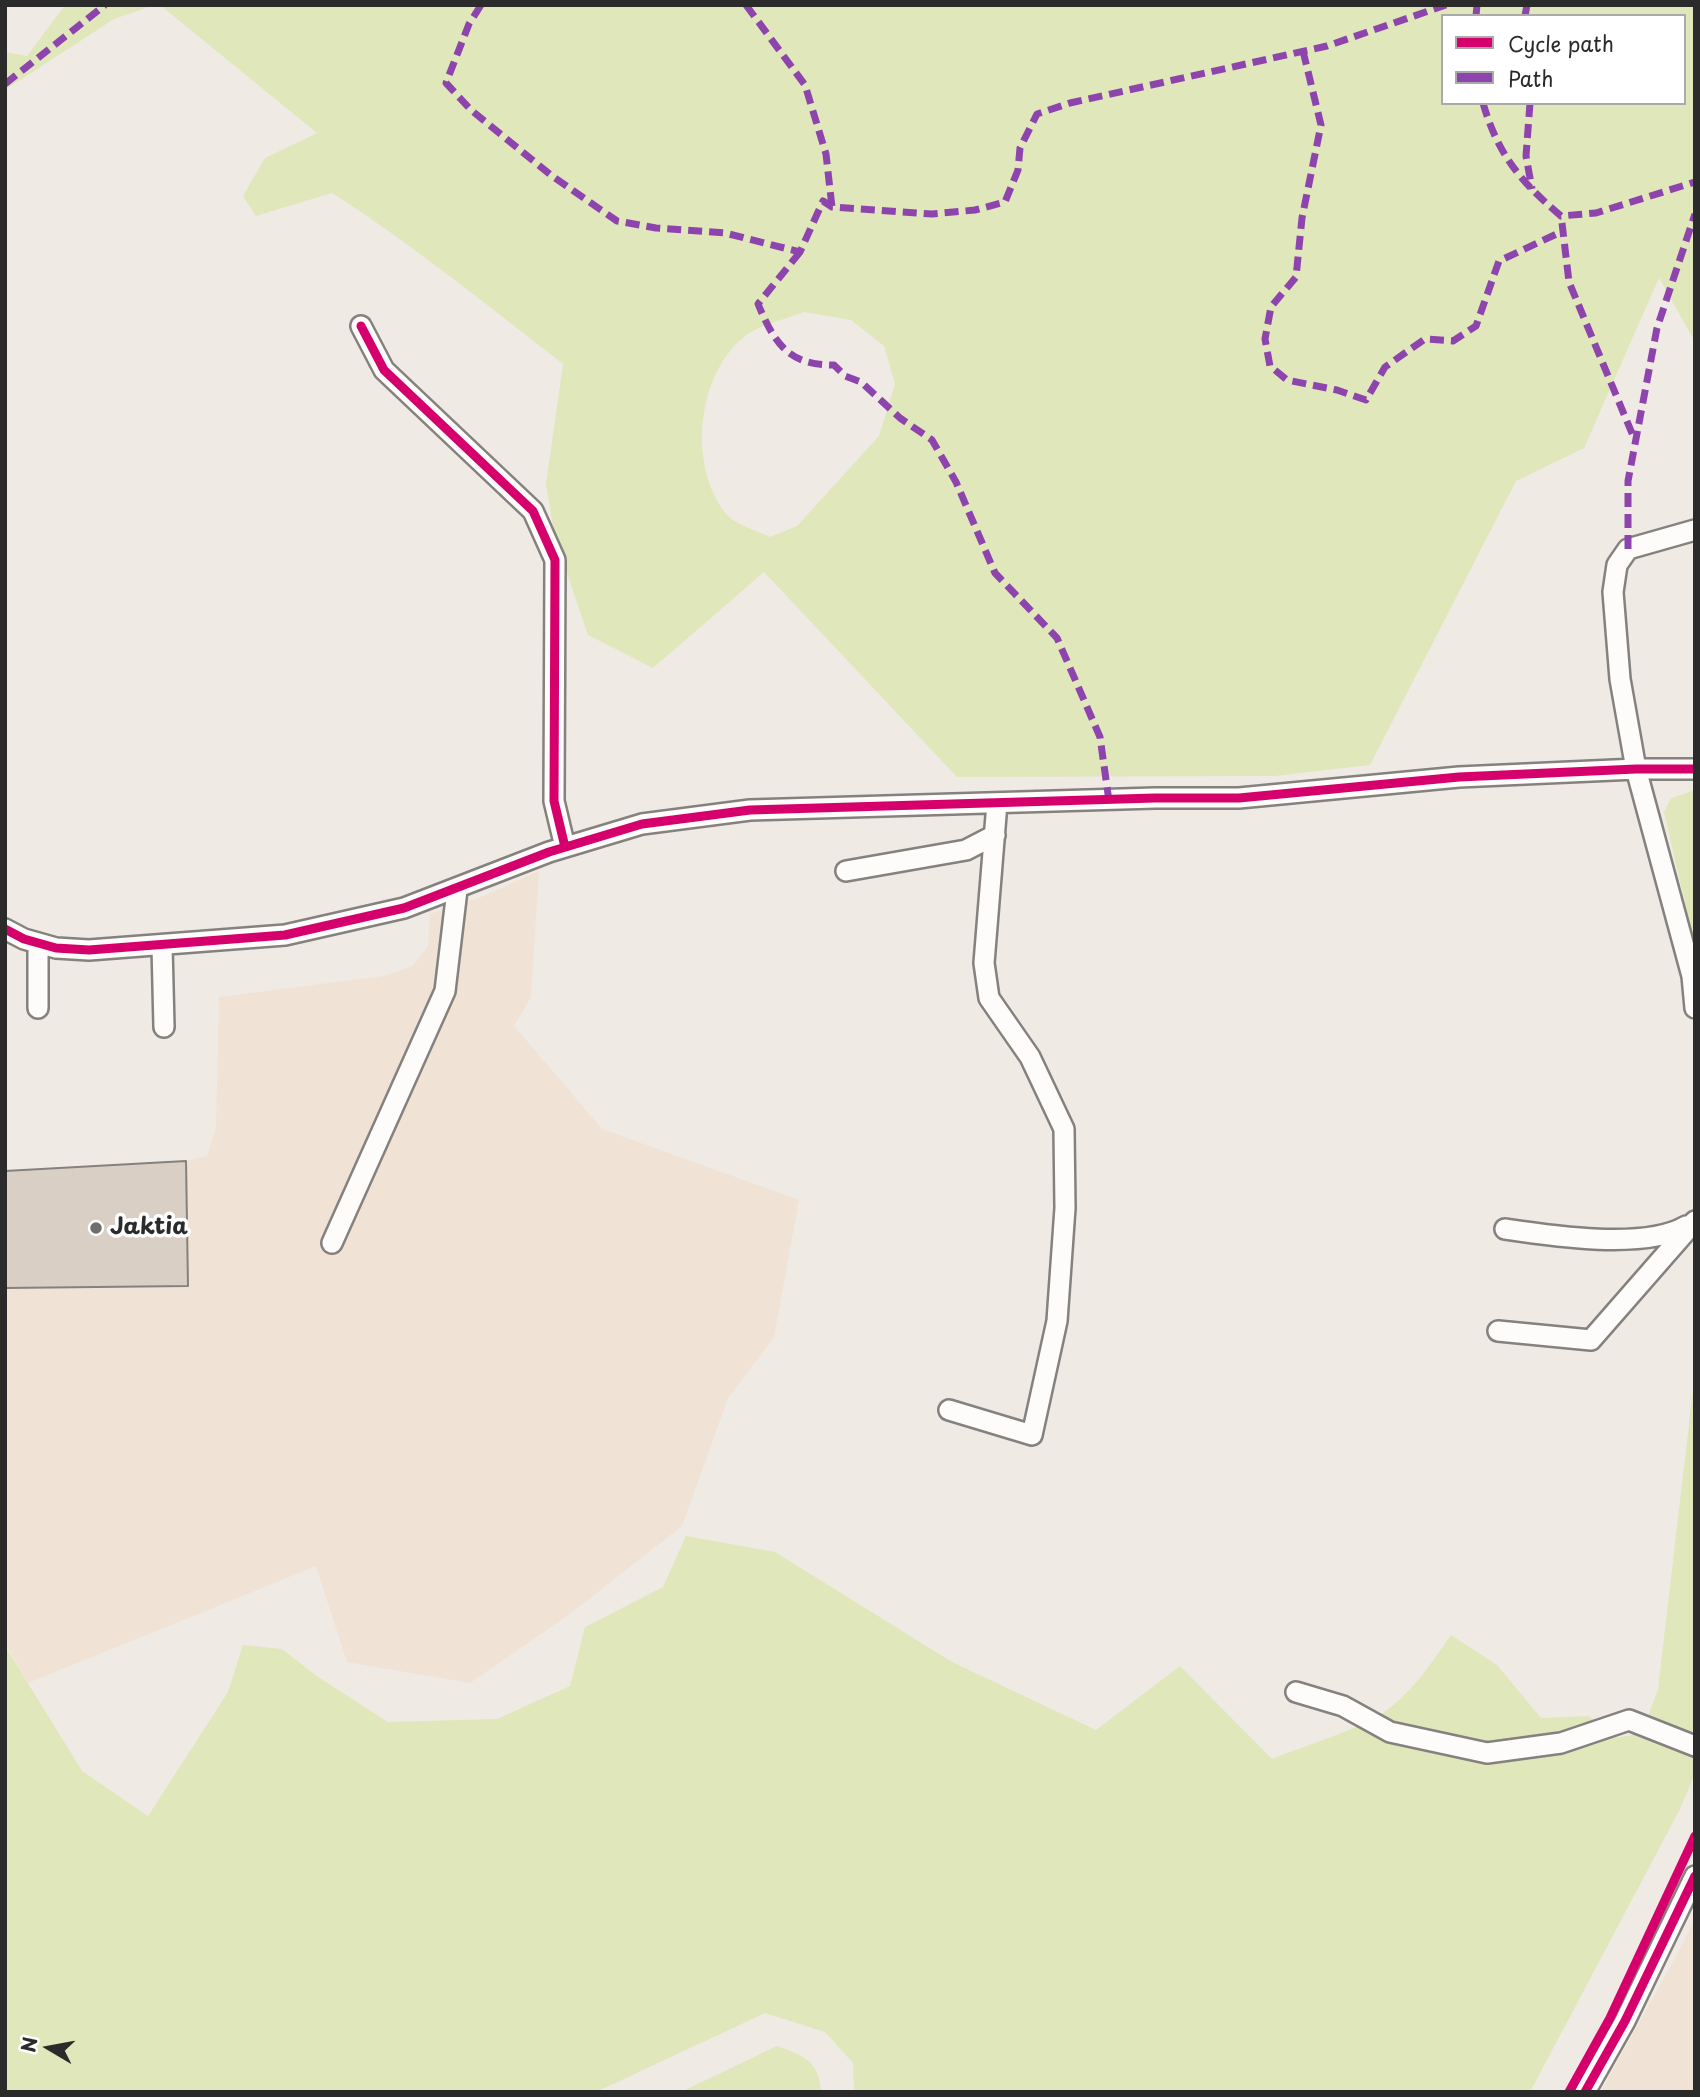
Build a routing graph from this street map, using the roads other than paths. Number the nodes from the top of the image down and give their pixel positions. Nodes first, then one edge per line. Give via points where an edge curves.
1 (361, 326) dead end
2 (1695, 530) edge
3 (1636, 769) junction
4 (1695, 769) edge
5 (997, 803) junction
6 (995, 835) junction
7 (565, 847) junction
8 (846, 872) dead end
9 (457, 890) junction
10 (5, 929) edge
11 (38, 943) junction
12 (162, 946) junction
13 (38, 1008) dead end
14 (1695, 1008) edge
15 (164, 1027) dead end
16 (1695, 1212) edge
17 (1694, 1221) edge
18 (1505, 1229) dead end
19 (332, 1244) dead end
20 (1498, 1331) dead end
21 (949, 1410) dead end
22 (1296, 1692) dead end
23 (1695, 1746) edge
24 (1695, 1876) edge
25 (1585, 2092) edge

1 - 7 street via 384,370 533,511 555,560 554,801
2 - 3 street via 1628,549 1617,565 1614,624
3 - 4 street
3 - 5 street via 1459,776 1239,798
3 - 14 street via 1692,976
5 - 6 street
5 - 7 street via 750,810 642,824
6 - 8 street via 966,850
6 - 21 street via 984,963 989,998 1030,1058 1064,1129 1065,1208 1057,1321 1032,1435
7 - 9 street
9 - 12 street via 404,908 285,935
9 - 19 street via 445,991
10 - 11 street
11 - 12 street via 89,950
11 - 13 street
12 - 15 street
16 - 17 street
17 - 18 street via 1660,1238 1566,1238
17 - 20 street via 1591,1340
22 - 23 street via 1343,1706 1390,1732 1487,1753 1561,1743 1629,1720
24 - 25 street

